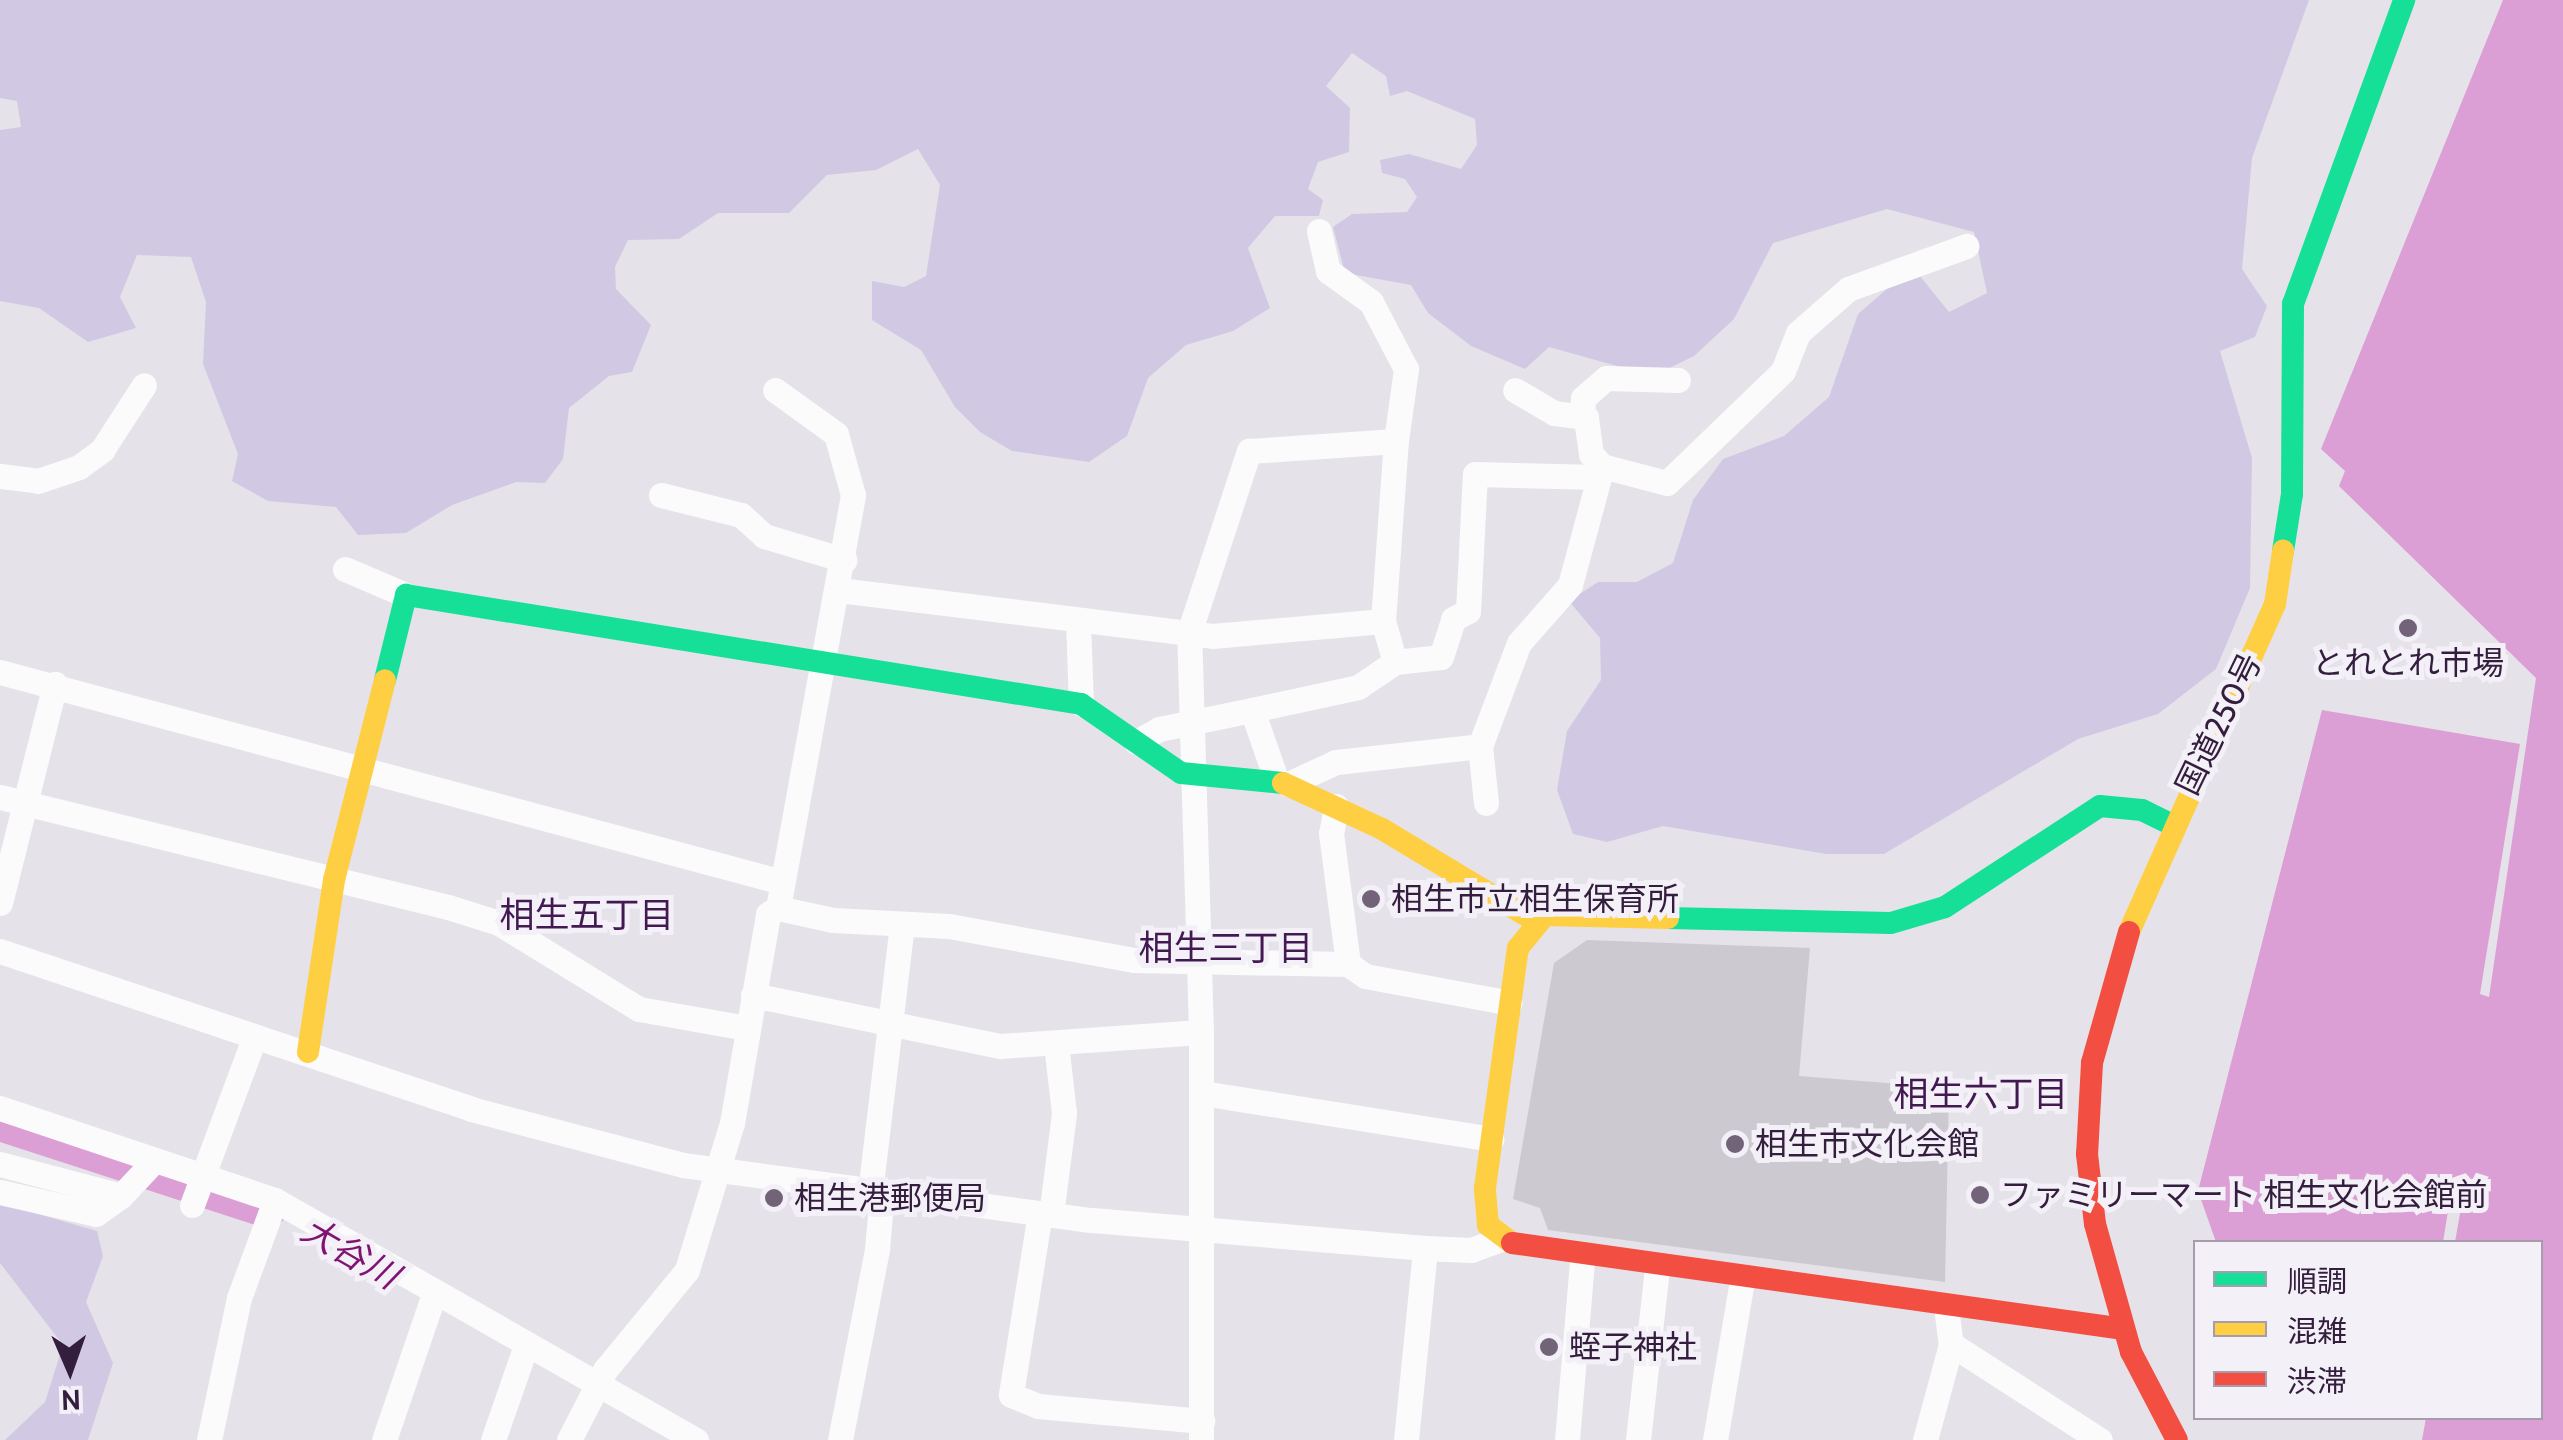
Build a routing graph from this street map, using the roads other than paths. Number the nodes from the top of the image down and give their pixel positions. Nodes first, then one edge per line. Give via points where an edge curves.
1 (2404, 0) edge
2 (1319, 230) dead end
3 (1966, 246) dead end
4 (1678, 380) dead end
5 (144, 385) dead end
6 (774, 390) dead end
7 (1516, 390) dead end
8 (1582, 414) junction
9 (1396, 441) junction
10 (1600, 472) junction
11 (0, 476) edge
12 (662, 495) dead end
13 (844, 560) junction
14 (345, 569) dead end
15 (839, 590) junction
16 (406, 595) junction
17 (1383, 621) junction
18 (1078, 622) junction
19 (1189, 633) junction
20 (824, 662) junction
21 (1394, 662) junction
22 (0, 672) edge
23 (55, 684) junction
24 (1081, 704) junction
25 (1252, 710) junction
26 (1194, 722) junction
27 (1136, 742) junction
28 (1480, 746) junction
29 (362, 768) junction
30 (1197, 776) junction
31 (1282, 781) junction
32 (11, 799) edge
33 (1486, 804) dead end
34 (1336, 806) junction
35 (2171, 824) junction
36 (334, 880) junction
37 (782, 882) junction
38 (0, 903) edge
39 (778, 908) junction
40 (1535, 921) junction
41 (902, 924) junction
42 (0, 951) edge
43 (1199, 962) junction
44 (1348, 964) junction
45 (753, 995) junction
46 (1510, 1003) junction
47 (894, 1022) junction
48 (747, 1028) junction
49 (1201, 1032) junction
50 (255, 1036) junction
51 (1056, 1044) junction
52 (308, 1052) junction
53 (1202, 1093) junction
54 (0, 1108) edge
55 (1491, 1139) junction
56 (0, 1164) edge
57 (721, 1170) junction
58 (204, 1177) junction
59 (139, 1179) junction
60 (0, 1192) edge
61 (875, 1193) junction
62 (192, 1205) dead end
63 (271, 1209) junction
64 (1046, 1214) junction
65 (1200, 1229) junction
66 (1501, 1239) junction
67 (1425, 1248) junction
68 (1582, 1260) junction
69 (1657, 1269) junction
70 (1742, 1280) junction
71 (429, 1304) junction
72 (1946, 1306) junction
73 (2124, 1329) junction
74 (1950, 1344) junction
75 (521, 1355) junction
76 (593, 1393) junction
77 (1202, 1430) edge
78 (682, 1437) edge
79 (2175, 1439) edge
80 (209, 1440) edge
81 (384, 1440) edge
82 (493, 1440) edge
83 (569, 1440) edge
84 (840, 1440) edge
85 (1406, 1440) edge
86 (1567, 1440) edge
87 (1638, 1440) edge
88 (1716, 1440) edge
89 (1925, 1440) edge
90 (2100, 1440) edge

1 - 35 main road, 国道250号 via 2293,304 2292,494 2275,604
2 - 9 street via 1328,270 1371,302 1399,346 1406,369
3 - 10 street via 1848,289 1798,333 1783,370 1666,483
4 - 8 street via 1606,378 1583,398
5 - 11 street via 102,450 79,467 38,481
6 - 13 street via 826,424 846,458 854,494
7 - 8 street via 1554,413
8 - 10 street
9 - 17 street
9 - 19 street via 1249,451
10 - 21 street via 1474,474 1468,611 1453,619 1441,657
10 - 28 street via 1570,585 1519,643
12 - 13 street via 741,515 764,536
13 - 15 street
14 - 16 street
15 - 18 street
15 - 20 street
16 - 20 main road
16 - 29 main road
17 - 19 street via 1299,632
17 - 21 street
18 - 19 street
18 - 24 street
19 - 26 street
20 - 24 main road
20 - 37 street
21 - 25 street via 1347,690
22 - 23 street
23 - 29 street
23 - 32 street
24 - 27 main road
25 - 26 street
25 - 31 street
26 - 27 street
26 - 30 street
27 - 30 main road
28 - 31 street via 1336,762
28 - 33 street
29 - 36 main road
29 - 37 street
30 - 31 main road
30 - 43 street
31 - 34 main road
32 - 36 street
32 - 38 street
34 - 40 main road
34 - 44 street via 1331,833
35 - 40 main road via 2142,810 2100,806 1946,907 1892,923 1572,911
35 - 73 main road, 国道250号 via 2111,980 2086,1115 2095,1224
36 - 48 street via 498,923 639,1009
36 - 52 main road
37 - 39 street
39 - 41 street
39 - 45 street via 768,914
40 - 46 main road via 1518,948
41 - 43 street via 1134,960
41 - 47 street
42 - 50 street
43 - 44 street
43 - 49 street
44 - 46 street via 1364,976
45 - 47 street
45 - 48 street
46 - 55 main road
47 - 51 street via 1000,1046
47 - 61 street
48 - 57 street
49 - 51 street
49 - 53 street
50 - 52 street
50 - 58 street
51 - 64 street via 1064,1113
52 - 57 street via 598,1146
53 - 55 street
53 - 65 street
54 - 59 street
55 - 66 main road via 1485,1214
56 - 59 street
57 - 61 street
57 - 76 street via 687,1270
58 - 59 street
58 - 62 street
58 - 63 street
59 - 60 street via 96,1214
61 - 64 street
61 - 84 street via 877,1250
63 - 71 street
63 - 80 street via 239,1298
64 - 65 street
64 - 77 street via 1011,1395 1038,1406
65 - 67 street
65 - 77 street
66 - 67 street via 1472,1250
66 - 68 main road
67 - 85 street
68 - 69 main road
68 - 86 street
69 - 70 main road
69 - 87 street
70 - 72 main road
70 - 88 street
71 - 75 street
71 - 81 street
72 - 73 main road
72 - 74 street
73 - 79 main road, 国道250号
74 - 89 street
74 - 90 street
75 - 76 street
75 - 82 street
76 - 78 street
76 - 83 street

